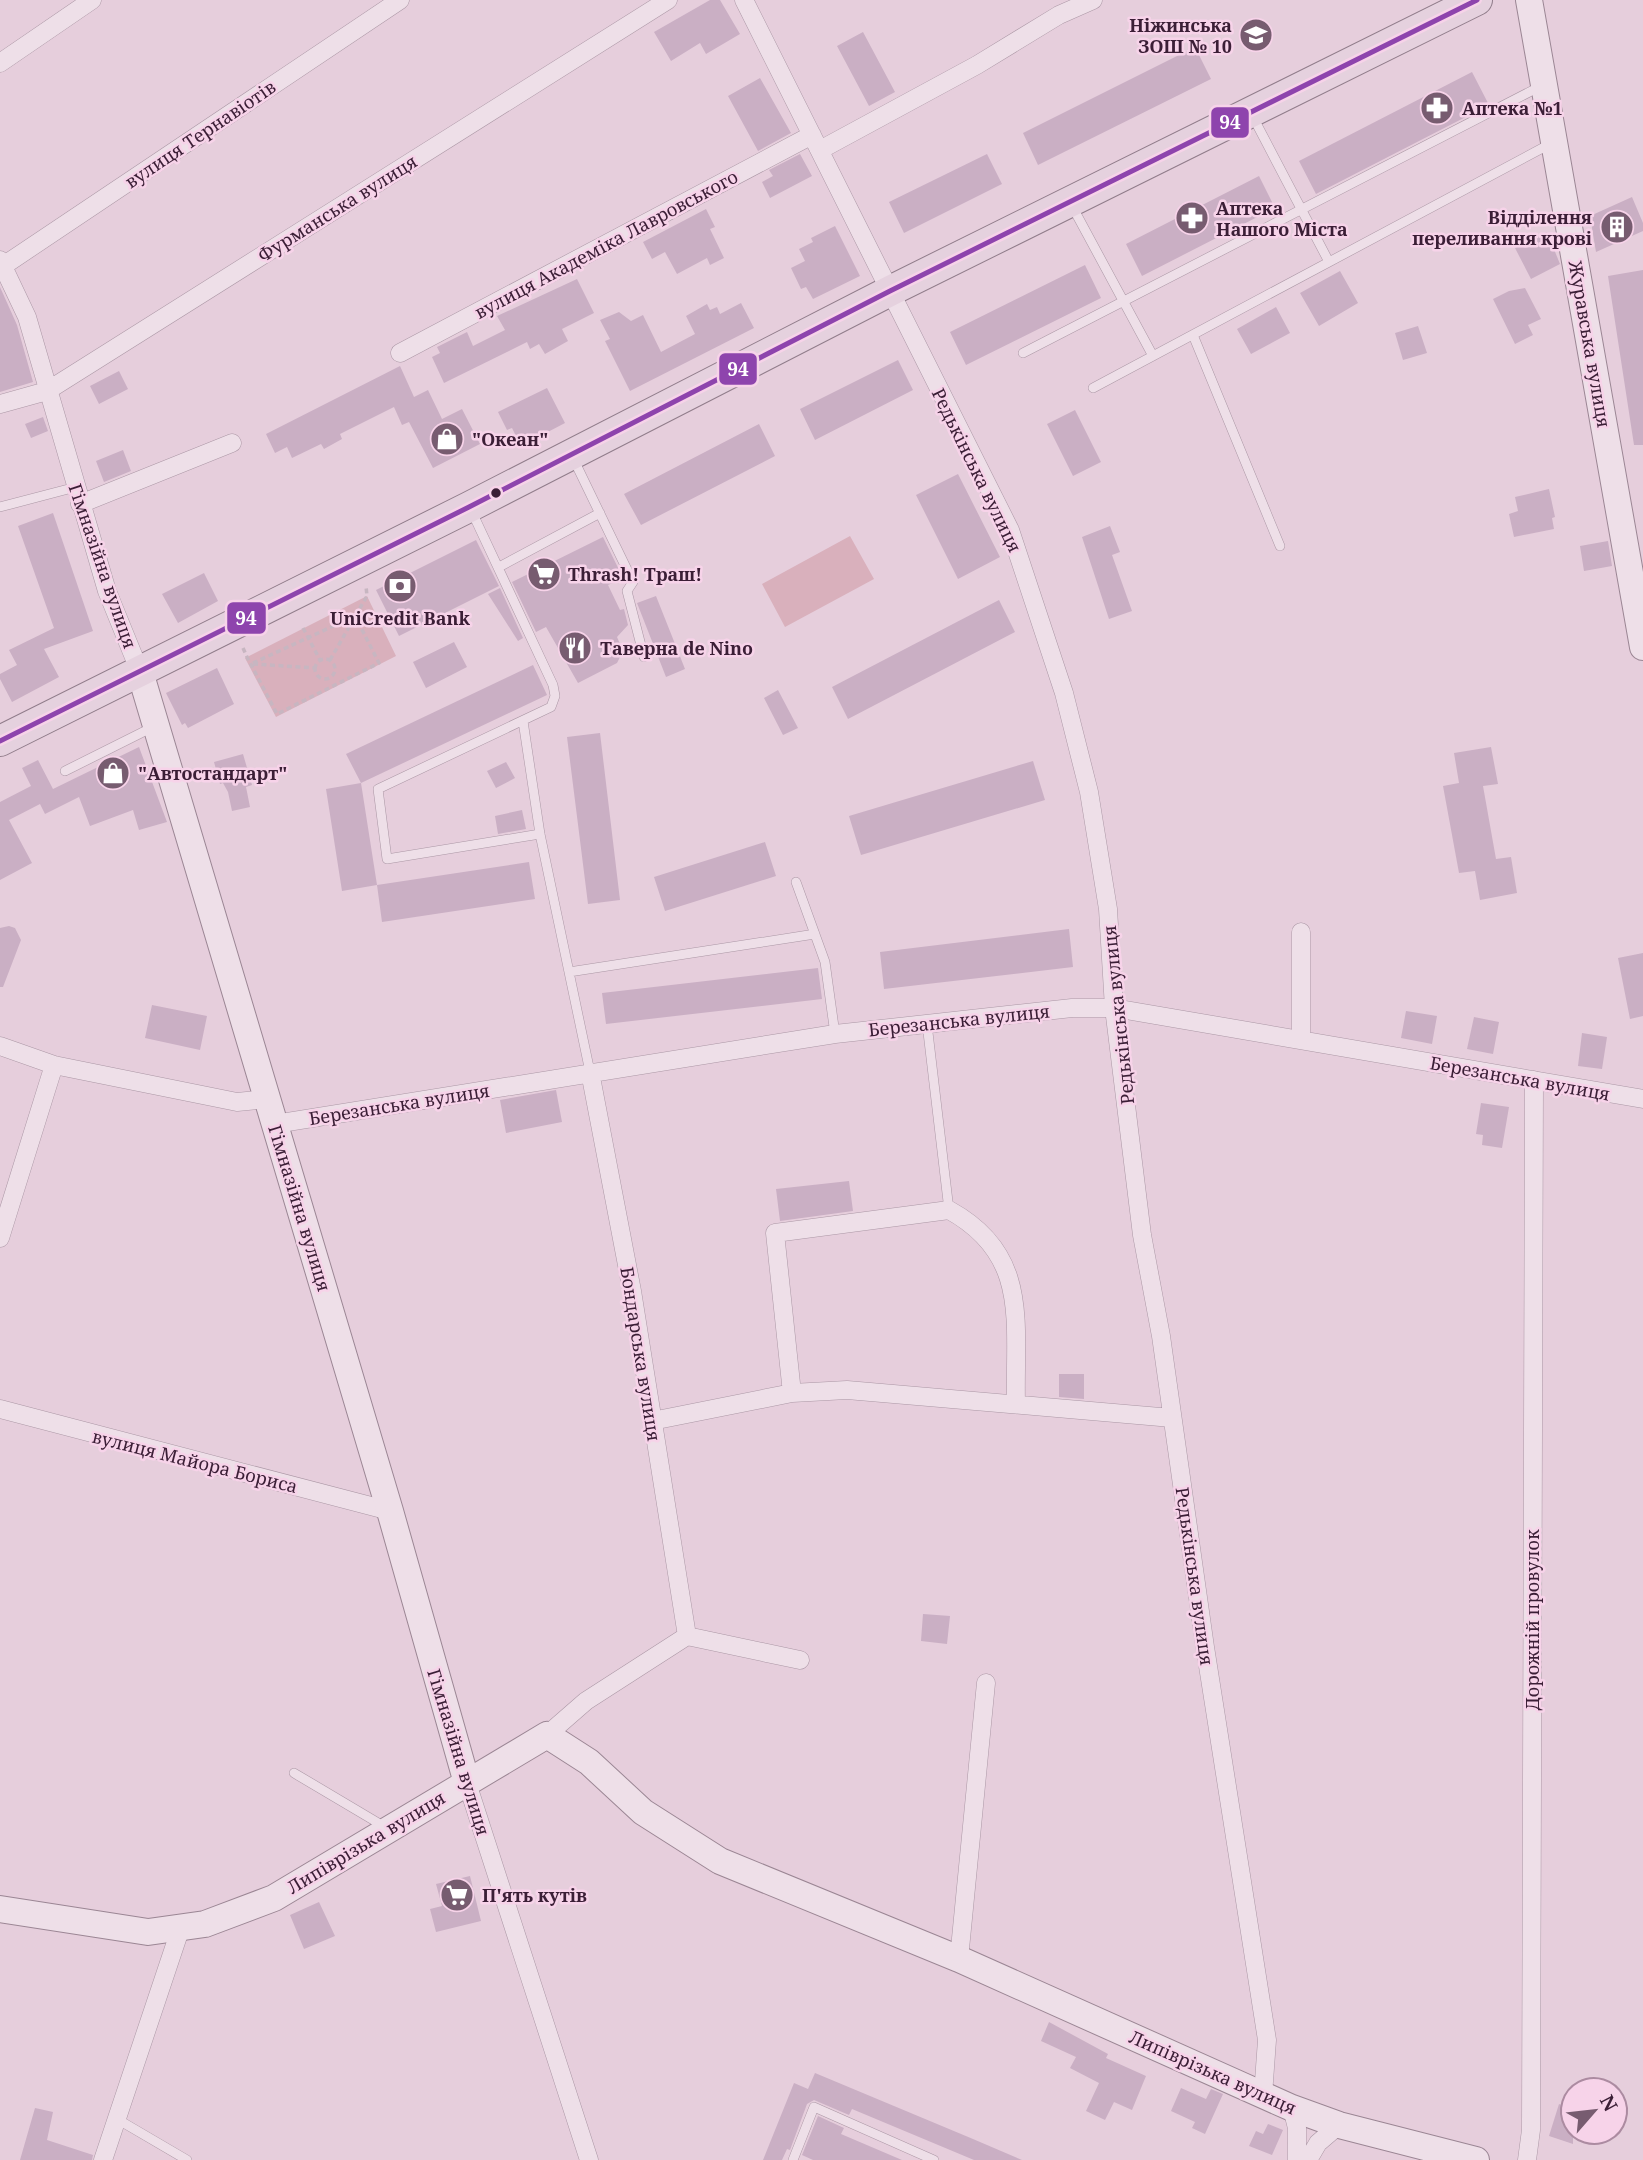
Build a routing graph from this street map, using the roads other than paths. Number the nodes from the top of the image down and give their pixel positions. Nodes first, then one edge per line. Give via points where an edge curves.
1 (92, 0) edge
2 (400, 0) edge
3 (668, 0) edge
4 (744, 0) edge
5 (1093, 0) edge
6 (1477, 0) edge
7 (1529, 0) edge
8 (0, 63) edge
9 (1543, 85) junction
10 (1250, 112) junction
11 (1554, 142) junction
12 (816, 143) junction
13 (1070, 202) junction
14 (1301, 209) junction
15 (1329, 262) junction
16 (1, 265) edge
17 (890, 291) junction
18 (1123, 301) junction
19 (1193, 335) junction
20 (400, 353) dead end
21 (1023, 353) dead end
22 (1153, 356) junction
23 (1093, 388) dead end
24 (47, 391) junction
25 (0, 404) edge
26 (232, 443) dead end
27 (570, 454) junction
28 (78, 495) junction
29 (470, 506) junction
30 (0, 507) edge
31 (600, 513) junction
32 (1280, 546) dead end
33 (1636, 564) edge
34 (499, 567) junction
35 (1643, 647) edge
36 (644, 657) dead end
37 (139, 673) junction
38 (523, 721) junction
39 (155, 726) junction
40 (0, 741) edge
41 (65, 771) dead end
42 (540, 834) junction
43 (796, 882) dead end
44 (1301, 932) dead end
45 (816, 934) junction
46 (569, 972) junction
47 (1114, 1008) junction
48 (927, 1024) junction
49 (835, 1034) junction
50 (1301, 1040) junction
51 (0, 1046) edge
52 (54, 1065) junction
53 (590, 1072) junction
54 (1534, 1080) junction
55 (267, 1098) junction
56 (1643, 1099) edge
57 (275, 1124) junction
58 (949, 1210) junction
59 (0, 1238) edge
60 (792, 1393) junction
61 (1016, 1404) junction
62 (0, 1409) edge
63 (1172, 1418) junction
64 (652, 1422) junction
65 (390, 1511) junction
66 (687, 1636) junction
67 (800, 1660) dead end
68 (986, 1683) dead end
69 (547, 1735) junction
70 (294, 1773) dead end
71 (467, 1783) junction
72 (387, 1828) junction
73 (0, 1909) edge
74 (180, 1930) junction
75 (959, 1959) junction
76 (1263, 2095) junction
77 (1292, 2108) junction
78 (117, 2119) junction
79 (1339, 2125) junction
80 (103, 2160) edge
81 (187, 2160) edge
82 (589, 2160) edge
83 (793, 2160) edge
84 (934, 2160) edge
85 (1297, 2160) edge
86 (1308, 2160) edge
87 (1476, 2160) edge
88 (1527, 2160) edge

1 - 8 street
2 - 16 street, вулиця Тернавіотів
3 - 24 street, Фурманська вулиця
4 - 12 street, Редькінська вулиця
5 - 12 street, вулиця Академіка Лавровського via 1059,15 977,65
6 - 10 main road
7 - 9 street, Журавська вулиця
9 - 11 street, Журавська вулиця
9 - 14 lane
10 - 13 main road
10 - 14 lane
11 - 15 lane
11 - 33 street, Журавська вулиця
12 - 17 street, Редькінська вулиця
12 - 20 street, вулиця Академіка Лавровського
13 - 17 main road
13 - 18 lane
14 - 15 lane
14 - 18 lane
15 - 19 lane
16 - 24 street, Гімназійна вулиця via 27,317
17 - 27 main road
17 - 47 street, Редькінська вулиця via 1010,530 1064,692 1089,792 1108,909
18 - 21 lane
18 - 22 lane
19 - 22 lane
19 - 32 lane
22 - 23 lane
24 - 25 street, Фурманська вулиця
24 - 28 street, Гімназійна вулиця
26 - 28 street
27 - 29 main road
27 - 31 lane
28 - 30 lane
28 - 37 street, Гімназійна вулиця
29 - 34 lane
29 - 37 main road
31 - 34 lane
31 - 36 lane via 633,582 627,591
33 - 35 street, Журавська вулиця
34 - 38 lane via 555,696 551,707
37 - 39 street, Гімназійна вулиця
37 - 40 main road
38 - 42 lane
38 - 42 lane via 378,789 387,859
39 - 41 lane
39 - 55 street, Гімназійна вулиця
42 - 46 lane
43 - 45 lane
44 - 50 street
45 - 46 lane
45 - 49 lane via 825,962
46 - 53 lane
47 - 48 street, Березанська вулиця via 1072,1008
47 - 50 street, Березанська вулиця
47 - 63 street, Редькінська вулиця via 1142,1235
48 - 49 street, Березанська вулиця
48 - 58 lane
49 - 53 street, Березанська вулиця
50 - 54 street, Березанська вулиця
51 - 52 street
52 - 55 street via 237,1102
52 - 59 street
53 - 57 street, Березанська вулиця
53 - 64 street, Бондарська вулиця
54 - 56 street, Березанська вулиця
54 - 88 street, Дорожній провулок via 1531,2130
55 - 57 street, Гімназійна вулиця
57 - 65 street, Гімназійна вулиця
58 - 60 street via 775,1233
58 - 61 street via 993,1243 1007,1268 1014,1289
60 - 61 street via 847,1390
60 - 64 street
61 - 63 street
62 - 65 street, вулиця Майора Бориса
63 - 76 street, Редькінська вулиця via 1268,2040
64 - 66 street, Бондарська вулиця
65 - 71 street, Гімназійна вулиця
66 - 67 street
66 - 69 street via 586,1701
68 - 75 street
69 - 71 street, Липіврізька вулиця
69 - 75 street, Липіврізька вулиця via 589,1762 643,1812 720,1861
70 - 72 lane
71 - 72 street, Липіврізька вулиця
71 - 82 street, Гімназійна вулиця
72 - 74 street, Липіврізька вулиця via 274,1898
73 - 74 street, Липіврізька вулиця via 148,1932
74 - 78 street
75 - 76 street, Липіврізька вулиця
76 - 77 street, Липіврізька вулиця
77 - 79 street, Липіврізька вулиця
77 - 85 street
78 - 80 street
78 - 81 lane
79 - 86 street via 1318,2143
79 - 87 street, Липіврізька вулиця
83 - 84 lane via 814,2107

